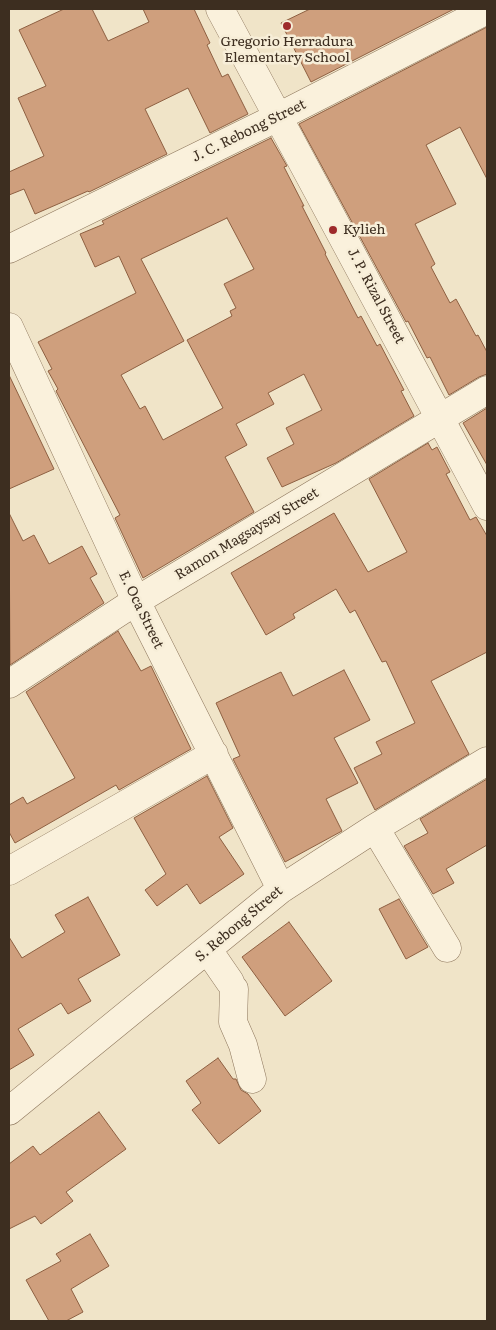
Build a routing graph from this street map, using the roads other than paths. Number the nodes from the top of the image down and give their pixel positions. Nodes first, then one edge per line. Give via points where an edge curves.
1 (220, 9) edge
2 (487, 10) edge
3 (278, 117) junction
4 (9, 249) edge
5 (9, 327) edge
6 (487, 390) edge
7 (442, 418) junction
8 (487, 506) edge
9 (136, 601) junction
10 (9, 684) edge
11 (214, 754) junction
12 (487, 761) edge
13 (375, 828) junction
14 (9, 871) edge
15 (281, 889) junction
16 (447, 948) dead end
17 (208, 950) junction
18 (252, 1079) dead end
19 (9, 1111) edge

1 - 3 street, J. P. Rizal Street
2 - 3 street, J. C. Rebong Street
3 - 4 street, J. C. Rebong Street
3 - 7 street, J. P. Rizal Street
5 - 9 street, E. Oca Street
6 - 7 street, Ramon Magsaysay Street
7 - 8 street, J. P. Rizal Street
7 - 9 street, Ramon Magsaysay Street
9 - 10 street, Ramon Magsaysay Street
9 - 11 street, E. Oca Street
11 - 14 street
11 - 15 street, E. Oca Street
12 - 13 street, S. Rebong Street
13 - 15 street, S. Rebong Street
13 - 16 street
15 - 17 street, S. Rebong Street
17 - 18 street via 232,985 233,1022
17 - 19 street, S. Rebong Street

